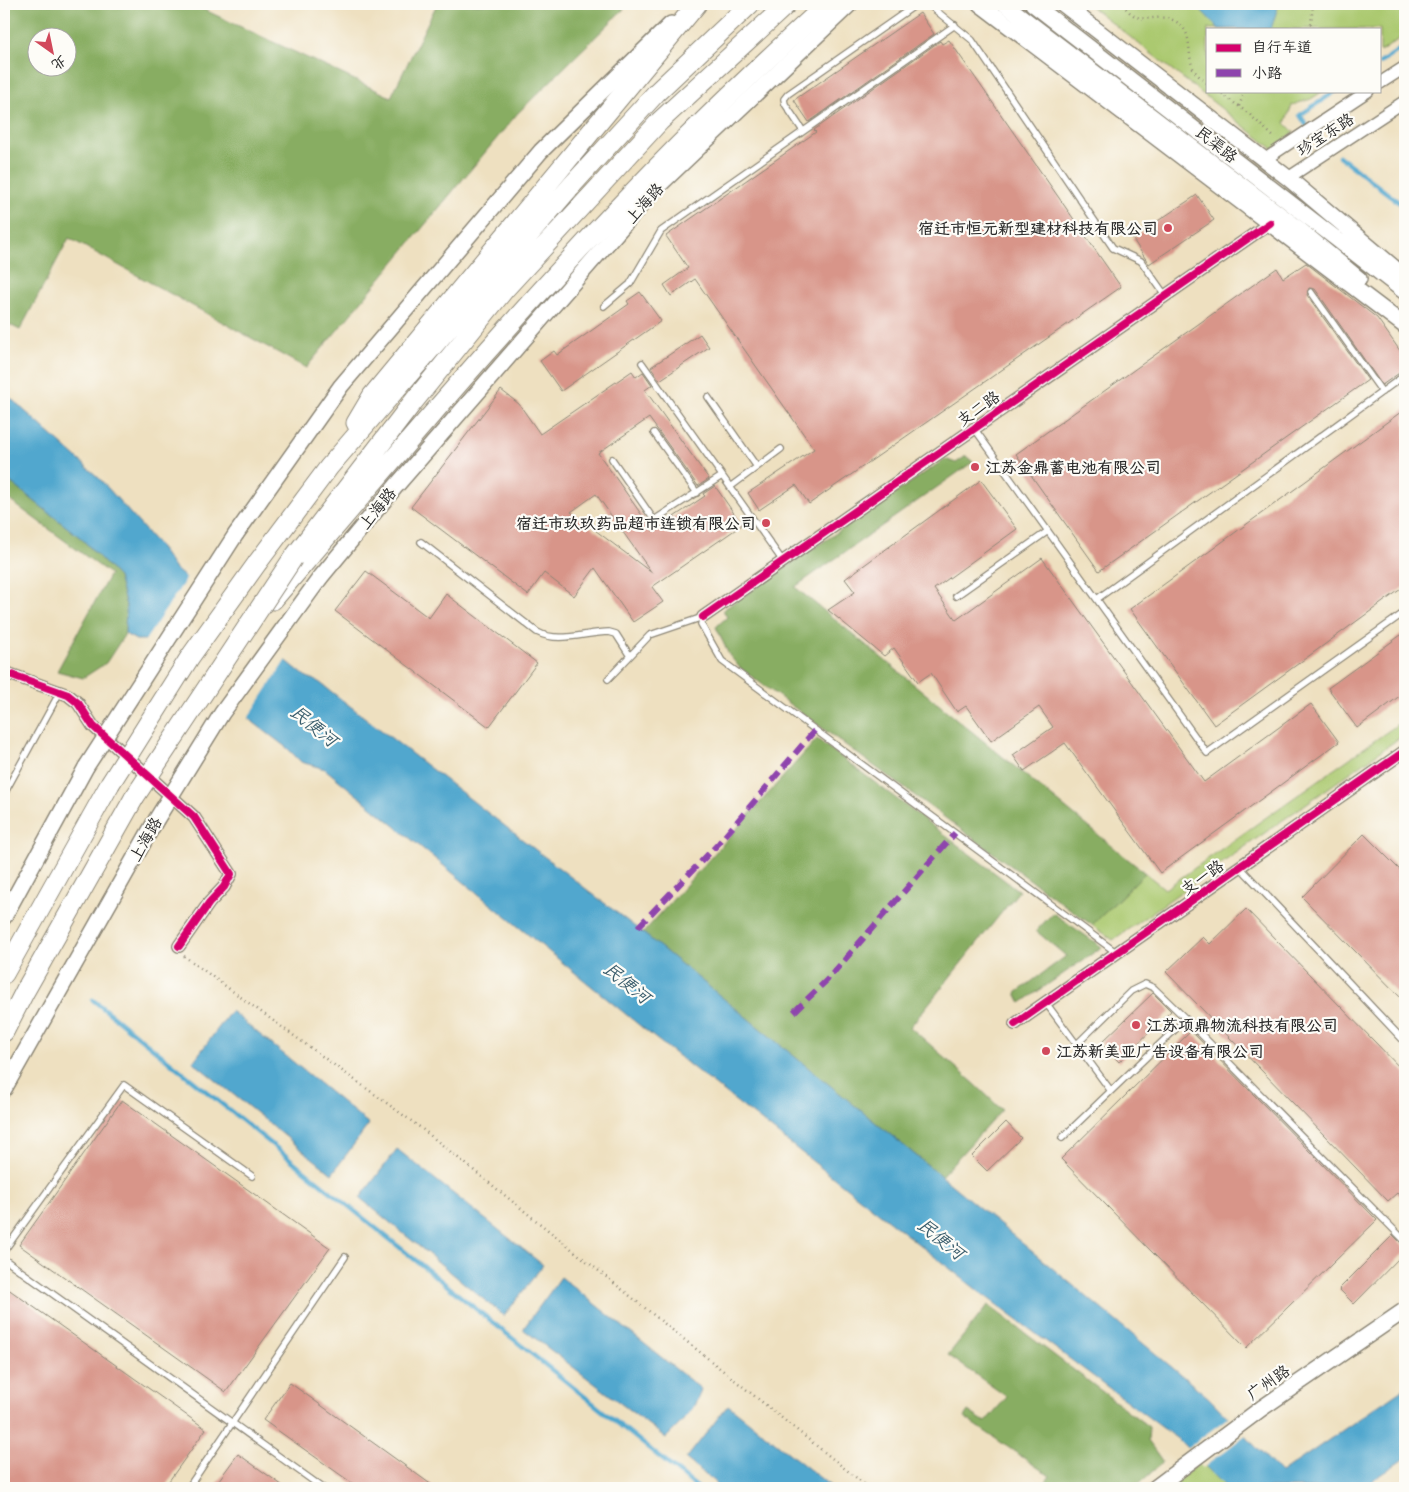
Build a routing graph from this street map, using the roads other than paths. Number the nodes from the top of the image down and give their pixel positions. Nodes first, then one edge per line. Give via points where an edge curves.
1 (691, 4) edge
2 (697, 4) edge
3 (750, 4) edge
4 (787, 4) edge
5 (827, 4) edge
6 (850, 4) edge
7 (917, 4) edge
8 (928, 4) edge
9 (980, 4) edge
10 (1005, 4) edge
11 (1033, 4) edge
12 (1063, 4) edge
13 (955, 25) junction
14 (1405, 66) edge
15 (1382, 82) edge
16 (1366, 92) edge
17 (1405, 102) edge
18 (803, 131) junction
19 (1264, 160) junction
20 (1288, 178) junction
21 (1270, 223) junction
22 (1304, 223) junction
23 (1405, 277) edge
24 (1311, 292) dead end
25 (1405, 292) edge
26 (1165, 295) junction
27 (604, 306) dead end
28 (1405, 316) edge
29 (1405, 326) edge
30 (642, 363) dead end
31 (1405, 375) edge
32 (1382, 392) junction
33 (708, 397) dead end
34 (974, 428) junction
35 (654, 433) dead end
36 (781, 449) dead end
37 (612, 459) dead end
38 (329, 467) junction
39 (757, 467) junction
40 (722, 476) junction
41 (730, 487) junction
42 (696, 492) junction
43 (1048, 531) junction
44 (421, 542) dead end
45 (782, 560) junction
46 (297, 562) junction
47 (956, 596) dead end
48 (1097, 599) junction
49 (1405, 612) edge
50 (703, 618) junction
51 (630, 656) junction
52 (4, 672) edge
53 (608, 679) dead end
54 (60, 692) junction
55 (1405, 752) edge
56 (4, 794) edge
57 (1240, 867) junction
58 (4, 917) edge
59 (179, 946) road end
60 (1117, 953) junction
61 (4, 974) edge
62 (1046, 1003) junction
63 (1186, 1019) junction
64 (1015, 1024) dead end
65 (4, 1032) edge
66 (1405, 1042) edge
67 (1077, 1044) junction
68 (4, 1089) edge
69 (1111, 1091) junction
70 (1062, 1138) dead end
71 (252, 1176) dead end
72 (1405, 1241) edge
73 (4, 1251) edge
74 (345, 1257) dead end
75 (4, 1259) edge
76 (1405, 1310) edge
77 (232, 1423) junction
78 (188, 1488) edge
79 (323, 1488) edge
80 (1155, 1488) edge

1 - 58 main road, bridge via 534,159 341,386 236,534 86,767
2 - 38 highway via 372,396
3 - 38 highway via 657,92 602,150
4 - 46 highway, 上海路 via 660,121 505,289 410,406
5 - 46 highway via 644,182
6 - 68 main road, 上海路, bridge via 653,191 320,578 222,713 156,820
7 - 18 lane via 788,94 785,104
8 - 13 lane
9 - 21 main road
10 - 22 main road, 民渠路
11 - 22 main road, 民渠路
12 - 19 main road, 民渠路
13 - 18 lane
13 - 26 lane via 972,40 1113,248 1141,261
14 - 15 street
16 - 19 street, 珍宝东路
17 - 20 street, 珍宝东路
18 - 27 lane via 661,231 630,284
19 - 20 main road, 民渠路
20 - 23 main road, 民渠路
21 - 26 street, 支二路
21 - 29 main road
22 - 25 main road, 民渠路
22 - 28 main road, 民渠路
24 - 32 lane
26 - 34 street, 支二路
30 - 40 lane
31 - 32 lane
32 - 48 lane
33 - 39 lane
34 - 43 lane
34 - 45 street, 支二路
35 - 42 lane
36 - 39 lane
37 - 42 lane via 654,520
38 - 61 highway, bridge via 190,657 110,784
39 - 41 lane
40 - 41 lane
40 - 42 lane
41 - 45 lane
43 - 47 lane
43 - 48 lane
44 - 51 lane via 544,636 609,632 616,634
45 - 50 street, 支二路
46 - 65 highway, 上海路, bridge via 233,647 134,798
48 - 49 lane via 1207,754
50 - 51 lane via 650,635
50 - 60 lane via 701,624 722,661
51 - 53 lane
52 - 54 street
54 - 56 lane
54 - 59 street via 78,703 93,726 194,817 231,874
55 - 57 street, 支一路
57 - 60 street, 支一路
57 - 66 lane
60 - 62 street, 支一路
62 - 64 street, 支一路
62 - 67 lane
63 - 67 lane via 1154,988 1145,984 1131,991
63 - 69 lane
63 - 72 lane
67 - 69 lane
69 - 70 lane
71 - 73 lane via 124,1085
74 - 77 lane
75 - 77 lane
76 - 80 main road, 广州路 via 1262,1408
77 - 78 lane
77 - 79 lane

